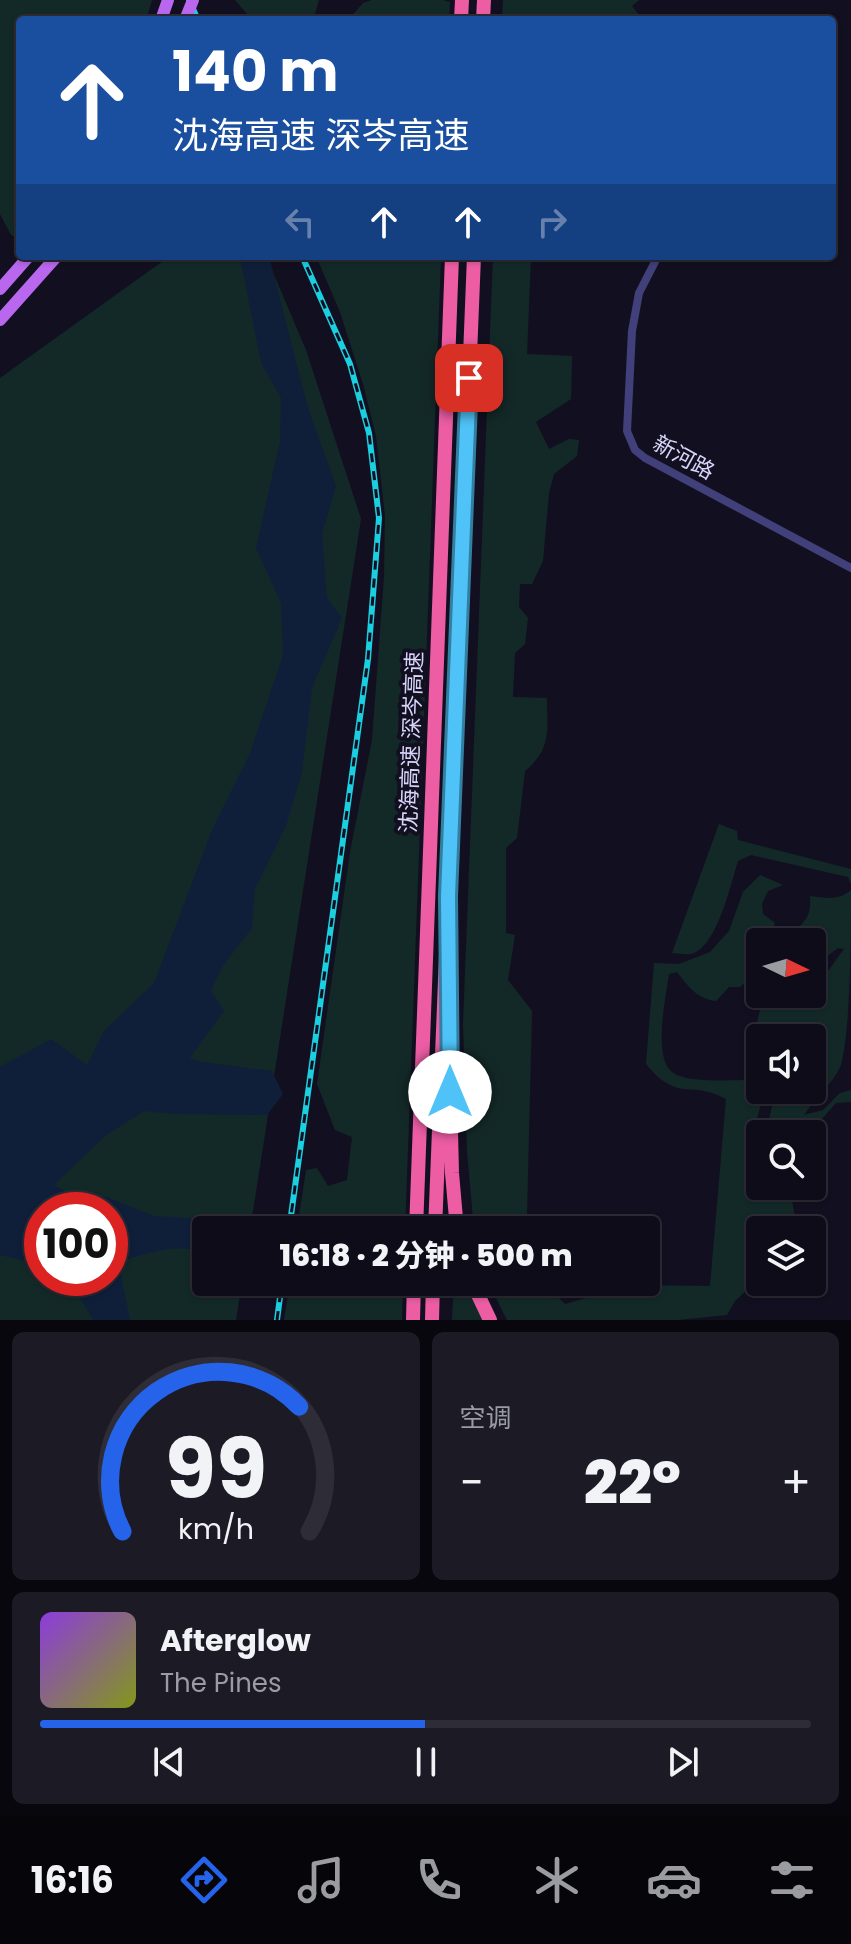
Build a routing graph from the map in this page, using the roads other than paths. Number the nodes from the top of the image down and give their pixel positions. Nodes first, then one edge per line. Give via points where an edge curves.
1 (25, 260) edge
2 (53, 260) edge
3 (452, 260) edge
4 (474, 260) edge
5 (656, 260) edge
6 (0, 289) edge
7 (0, 320) edge
8 (851, 568) edge
9 (448, 896) junction
10 (417, 1216) edge
11 (436, 1216) edge
12 (456, 1216) edge
13 (414, 1296) edge
14 (433, 1296) edge
15 (479, 1296) edge
16 (413, 1320) edge
17 (432, 1320) edge
18 (490, 1320) edge

1 - 6 main road
2 - 7 main road
3 - 10 highway, 沈海高速 深岑高速
4 - 9 highway, 沈海高速 深岑高速
5 - 8 street, 新河路 via 633,318 627,424 631,444 645,458
9 - 11 highway, 沈海高速 深岑高速
9 - 12 highway
13 - 16 highway
14 - 17 highway
15 - 18 highway

